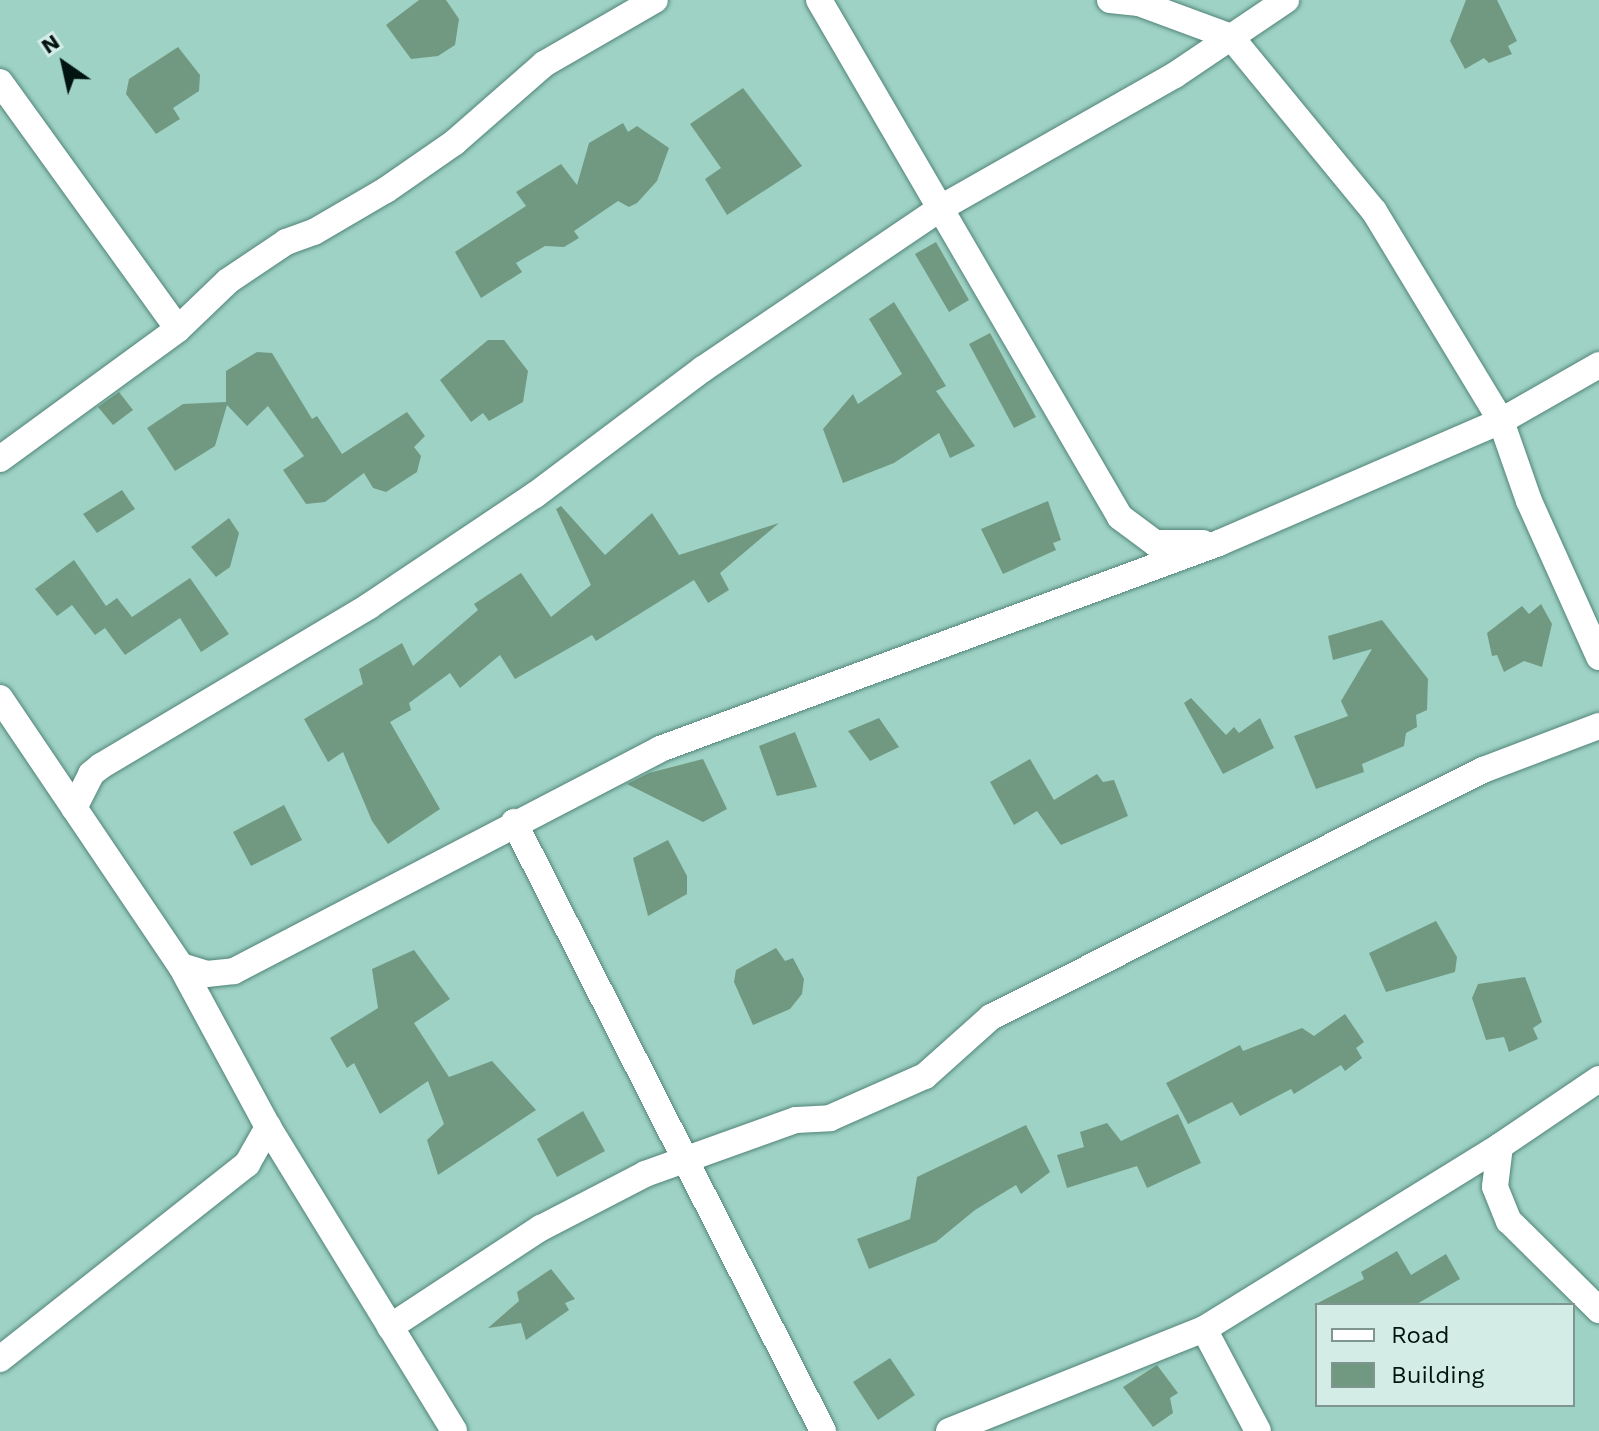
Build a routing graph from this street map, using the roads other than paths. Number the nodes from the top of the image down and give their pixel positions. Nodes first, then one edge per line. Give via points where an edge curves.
1 (655, 0) edge
2 (819, 0) edge
3 (1110, 0) edge
4 (1286, 0) edge
5 (1231, 37) junction
6 (0, 82) edge
7 (939, 209) junction
8 (178, 329) junction
9 (1599, 365) edge
10 (1501, 421) junction
11 (0, 459) edge
12 (1219, 543) junction
13 (1599, 657) edge
14 (0, 698) edge
15 (1599, 726) edge
16 (74, 808) junction
17 (514, 822) junction
18 (181, 966) junction
19 (1599, 1079) edge
20 (268, 1127) junction
21 (1500, 1146) junction
22 (684, 1156) junction
23 (1599, 1310) edge
24 (390, 1327) junction
25 (1204, 1329) junction
26 (0, 1359) edge
27 (454, 1431) edge
28 (823, 1431) edge
29 (949, 1431) edge
30 (1258, 1431) edge

1 - 8 street via 544,64 455,142 386,190 314,232 286,242 228,281
2 - 7 street
3 - 5 street via 1139,3
4 - 5 street
5 - 7 street
5 - 10 street via 1374,211
6 - 8 street
7 - 12 street via 1120,517 1155,543
7 - 16 street via 369,606 101,766 91,774
8 - 11 street
9 - 10 street
10 - 12 street
10 - 13 street via 1529,501
12 - 17 street via 778,708 714,726
14 - 16 street
15 - 22 street via 1483,770 991,1017 925,1076 830,1118 796,1120
16 - 18 street
17 - 18 street via 234,971 207,974
17 - 22 street
18 - 20 street
19 - 21 street
20 - 24 street
20 - 26 street via 247,1164
21 - 23 street via 1495,1187 1509,1221
21 - 25 street
22 - 24 street via 541,1228
22 - 28 street
24 - 27 street
25 - 29 street
25 - 30 street

